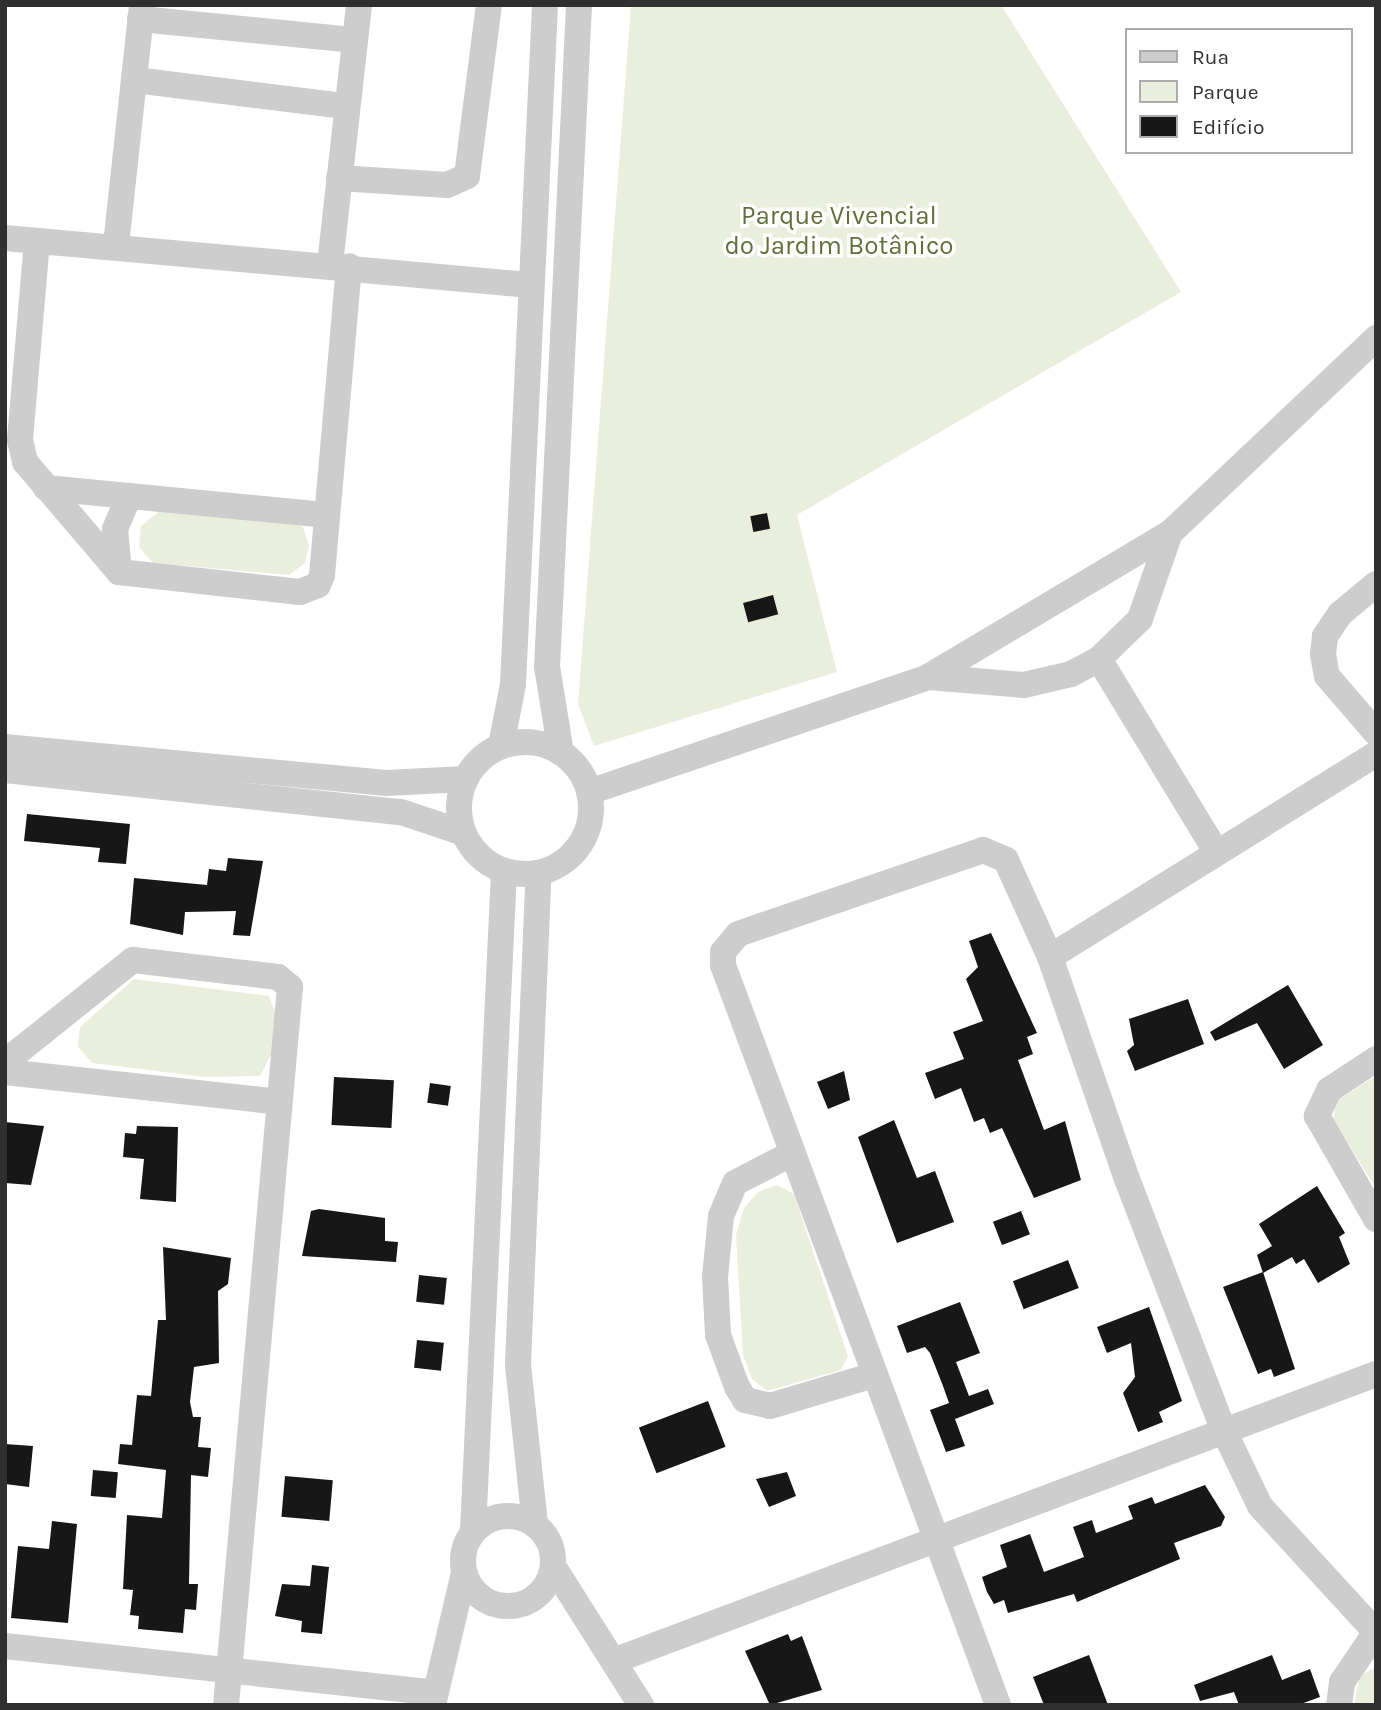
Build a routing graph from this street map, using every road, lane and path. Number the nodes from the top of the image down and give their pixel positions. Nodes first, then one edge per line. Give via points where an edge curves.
1 (359, 5) edge
2 (489, 5) edge
3 (545, 5) edge
4 (579, 5) edge
5 (141, 12) edge
6 (355, 40) junction
7 (135, 80) junction
8 (345, 106) junction
9 (340, 178) junction
10 (5, 238) edge
11 (37, 241) junction
12 (116, 245) junction
13 (339, 265) junction
14 (530, 285) junction
15 (1376, 338) edge
16 (46, 488) junction
17 (130, 496) junction
18 (326, 515) junction
19 (1170, 533) junction
20 (120, 572) junction
21 (1376, 584) edge
22 (1099, 659) junction
23 (928, 677) junction
24 (1376, 733) edge
25 (5, 747) edge
26 (501, 747) junction
27 (561, 753) junction
28 (1376, 754) edge
29 (5, 770) edge
30 (466, 779) junction
31 (589, 792) junction
32 (464, 833) junction
33 (1215, 850) junction
34 (504, 871) junction
35 (538, 873) junction
36 (1050, 957) junction
37 (1376, 1059) edge
38 (5, 1062) edge
39 (5, 1072) edge
40 (278, 1102) junction
41 (793, 1153) junction
42 (1376, 1219) edge
43 (1376, 1374) edge
44 (874, 1375) junction
45 (1223, 1429) junction
46 (535, 1524) junction
47 (473, 1531) junction
48 (936, 1540) junction
49 (553, 1566) junction
50 (464, 1573) junction
51 (5, 1646) edge
52 (616, 1660) junction
53 (230, 1669) junction
54 (434, 1699) edge
55 (226, 1705) edge
56 (641, 1705) edge
57 (998, 1705) edge
58 (1339, 1705) edge

1 - 6 street
2 - 9 street via 467,176 447,186
3 - 14 street
4 - 27 street via 547,667
5 - 6 street
5 - 7 street
6 - 8 street
7 - 8 street
7 - 12 street
8 - 9 street
9 - 13 street
10 - 11 street
11 - 12 street
11 - 16 street via 20,448
12 - 13 street
13 - 14 street
13 - 18 street
14 - 26 street via 513,684
15 - 19 street
16 - 17 street
16 - 20 street
17 - 18 street
17 - 20 street via 115,528
18 - 20 street via 322,575 310,590 135,579
19 - 22 street via 1140,619
19 - 23 street
21 - 24 street via 1340,614 1325,636 1323,654 1327,676
22 - 23 street via 1071,674 1024,685
22 - 33 street
23 - 31 street
25 - 30 street via 386,783
26 - 27 street via 542,744
26 - 30 street
27 - 31 street
28 - 33 street
29 - 32 street via 401,812
30 - 32 street via 459,815
31 - 35 street via 586,834 558,866
32 - 34 street via 473,849
33 - 36 street
34 - 35 street
34 - 47 street
35 - 46 street via 518,1364
36 - 41 street via 1006,860 992,850 971,852 738,934 723,952 725,979
36 - 45 street
37 - 42 street via 1329,1090 1317,1116
38 - 40 street via 128,961 278,977 291,996
39 - 40 street
40 - 53 street
41 - 44 street
41 - 44 street via 735,1183 721,1216 715,1277 718,1335 745,1399 770,1406
43 - 45 street
44 - 48 street
45 - 48 street
45 - 58 street via 1277,1531 1376,1632 1342,1682
46 - 47 street via 503,1515
46 - 49 street via 552,1550
47 - 50 street
48 - 52 street
48 - 57 street
49 - 50 street via 548,1583 520,1605 485,1601
49 - 52 street
50 - 54 street
51 - 53 street
52 - 56 street
53 - 54 street
53 - 55 street

